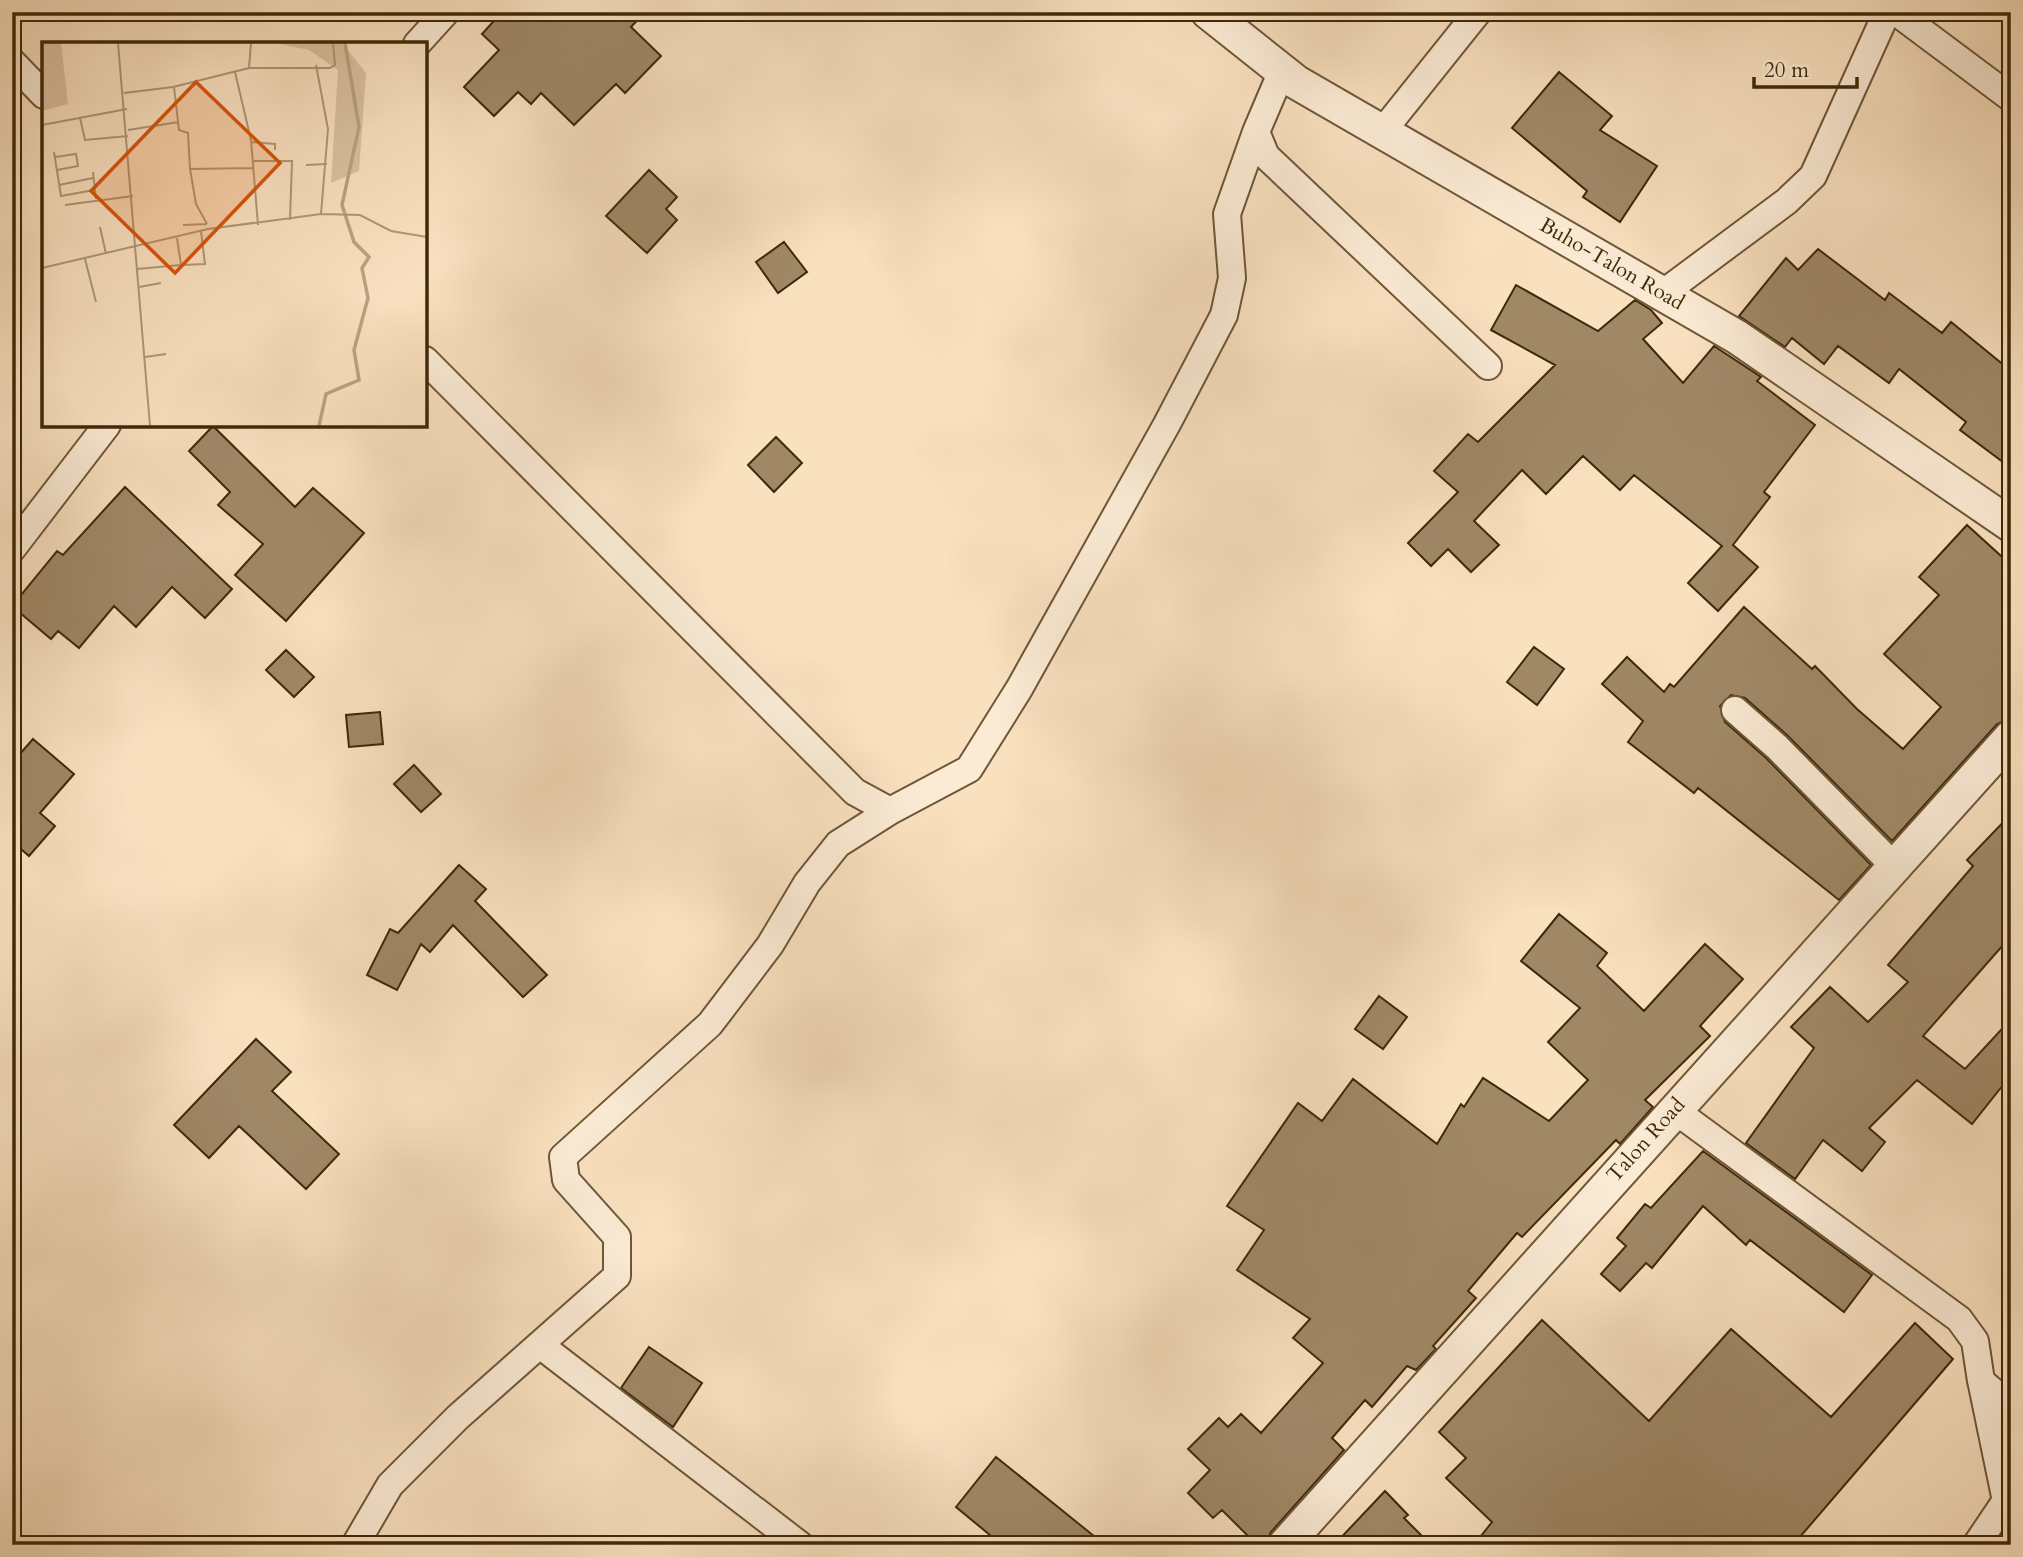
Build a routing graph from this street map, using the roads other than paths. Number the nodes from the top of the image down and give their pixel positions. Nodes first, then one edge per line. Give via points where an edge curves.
1 (446, 12) edge
2 (1208, 12) edge
3 (1478, 12) edge
4 (1887, 12) edge
5 (1896, 12) edge
6 (419, 42) edge
7 (12, 62) edge
8 (1282, 71) junction
9 (42, 93) edge
10 (2011, 98) edge
11 (1256, 132) junction
12 (1382, 132) junction
13 (1662, 294) junction
14 (427, 362) edge
15 (1488, 366) dead end
16 (105, 427) edge
17 (2011, 525) edge
18 (12, 549) edge
19 (1735, 710) dead end
20 (2011, 737) edge
21 (890, 811) junction
22 (1894, 866) junction
23 (1674, 1109) junction
24 (540, 1345) junction
25 (1980, 1375) junction
26 (2011, 1407) edge
27 (2008, 1497) edge
28 (1978, 1544) edge
29 (355, 1545) edge
30 (800, 1545) edge
31 (1285, 1545) edge

1 - 6 street
2 - 8 street, Buho-Talon Road
3 - 12 street
4 - 13 street via 1813,176 1787,201
5 - 10 street
7 - 9 street
8 - 11 street
8 - 12 street, Buho-Talon Road
11 - 15 street via 1266,156
11 - 21 street via 1227,214 1232,278 1224,315 1167,424 1019,689 969,769
12 - 13 street, Buho-Talon Road
13 - 17 street, Buho-Talon Road via 1737,337
14 - 21 street via 855,792
16 - 18 street
19 - 22 street
20 - 22 street, Talon Road
21 - 24 street via 838,844 710,1024 563,1157 566,1180 617,1237 617,1276
22 - 23 street, Talon Road
23 - 25 street via 1959,1319 1975,1341
23 - 31 street, Talon Road
24 - 29 street via 390,1485
24 - 30 street
25 - 26 street
25 - 27 street
27 - 28 street

